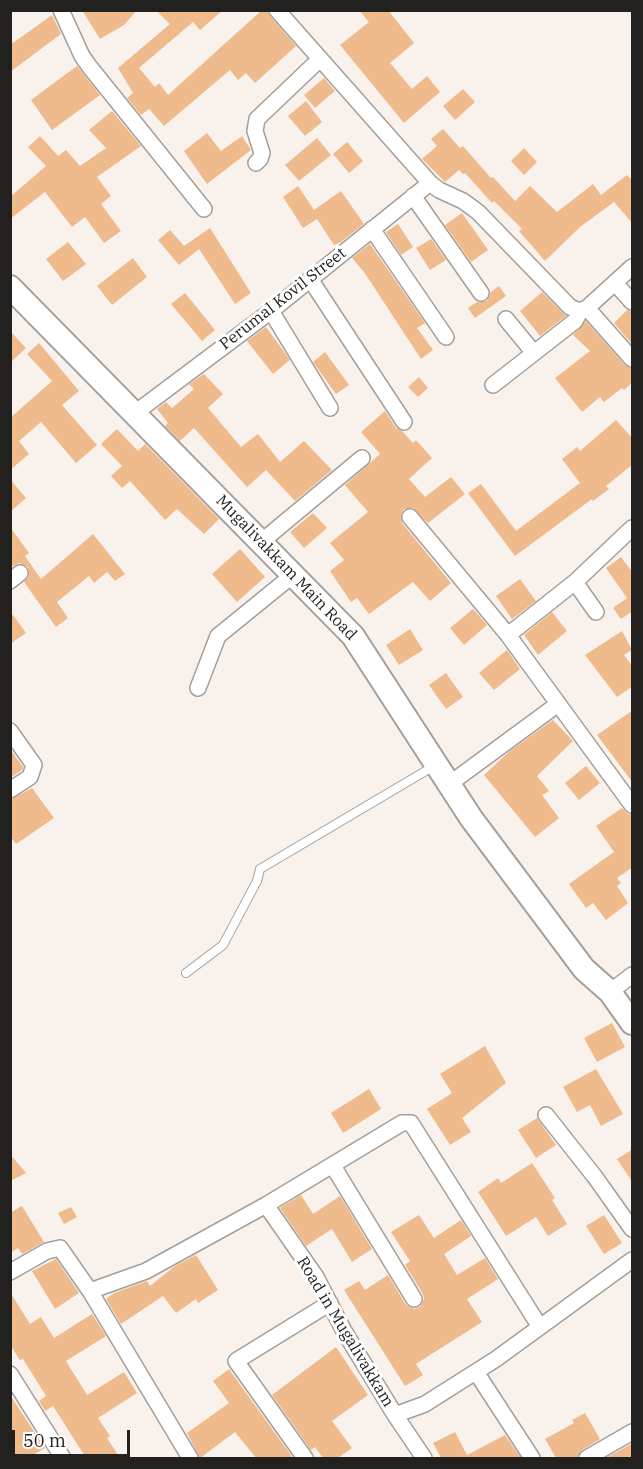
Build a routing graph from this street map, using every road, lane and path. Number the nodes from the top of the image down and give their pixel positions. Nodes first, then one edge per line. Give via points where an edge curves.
1 (61, 10) edge
2 (276, 10) edge
3 (320, 59) junction
4 (255, 163) dead end
5 (430, 183) junction
6 (413, 196) junction
7 (204, 209) dead end
8 (372, 229) junction
9 (633, 267) edge
10 (310, 279) junction
11 (615, 283) junction
12 (10, 287) edge
13 (481, 293) dead end
14 (633, 303) edge
15 (584, 309) junction
16 (271, 310) junction
17 (506, 319) dead end
18 (446, 337) dead end
19 (534, 353) junction
20 (633, 359) edge
21 (493, 385) dead end
22 (330, 408) dead end
23 (135, 413) junction
24 (404, 422) dead end
25 (362, 458) dead end
26 (410, 517) dead end
27 (633, 528) edge
28 (261, 542) junction
29 (293, 574) junction
30 (575, 582) junction
31 (596, 612) dead end
32 (508, 635) junction
33 (198, 688) dead end
34 (558, 704) junction
35 (10, 731) edge
36 (435, 765) junction
37 (448, 785) junction
38 (10, 790) edge
39 (633, 805) edge
40 (186, 973) dead end
41 (633, 975) edge
42 (610, 992) junction
43 (633, 1023) edge
44 (546, 1115) dead end
45 (333, 1166) junction
46 (266, 1205) junction
47 (633, 1229) edge
48 (633, 1260) edge
49 (10, 1272) edge
50 (90, 1291) junction
51 (414, 1299) dead end
52 (330, 1303) junction
53 (540, 1327) junction
54 (476, 1372) junction
55 (10, 1374) edge
56 (395, 1415) junction
57 (633, 1432) edge
58 (63, 1458) edge
59 (190, 1458) edge
60 (305, 1458) edge
61 (424, 1458) edge
62 (532, 1458) edge
63 (586, 1458) edge

1 - 7 street via 85,61
2 - 3 street
3 - 4 street via 257,119 255,131 262,153
3 - 5 street
5 - 6 street, Perumal Kovil Street
5 - 15 street via 478,212 570,307
6 - 8 street, Perumal Kovil Street
6 - 13 street
8 - 10 street, Perumal Kovil Street
8 - 18 street
9 - 11 street
10 - 16 street, Perumal Kovil Street
10 - 24 street
11 - 14 street
11 - 15 street
12 - 23 street, Mugalivakkam Main Road
15 - 19 street via 575,321
15 - 20 street
16 - 22 street
16 - 23 street, Perumal Kovil Street
17 - 19 street
19 - 21 street
23 - 28 street, Mugalivakkam Main Road
25 - 28 street
26 - 32 street
27 - 30 street
28 - 29 street, Mugalivakkam Main Road
29 - 33 street via 218,636
29 - 36 street, Mugalivakkam Main Road via 353,636
30 - 31 street
30 - 32 street
32 - 34 street
34 - 37 street
34 - 39 street
35 - 38 street via 34,765 30,777
36 - 37 street, Mugalivakkam Main Road
36 - 40 lane via 260,869 224,945
37 - 42 street, Mugalivakkam Main Road via 584,969
41 - 42 street
42 - 43 street, Mugalivakkam Main Road
44 - 47 street
45 - 46 street
45 - 51 street
45 - 53 street via 402,1123 411,1124
46 - 50 street via 146,1270
46 - 52 street, Road in Mugalivakkam
48 - 53 street, Road in Mugalivakkam
49 - 50 street via 60,1248
50 - 59 street
52 - 56 street, Road in Mugalivakkam
52 - 60 street via 236,1361
53 - 54 street, Road in Mugalivakkam
54 - 56 street, Road in Mugalivakkam via 425,1404
54 - 62 street
55 - 58 street
56 - 61 street
57 - 63 street

